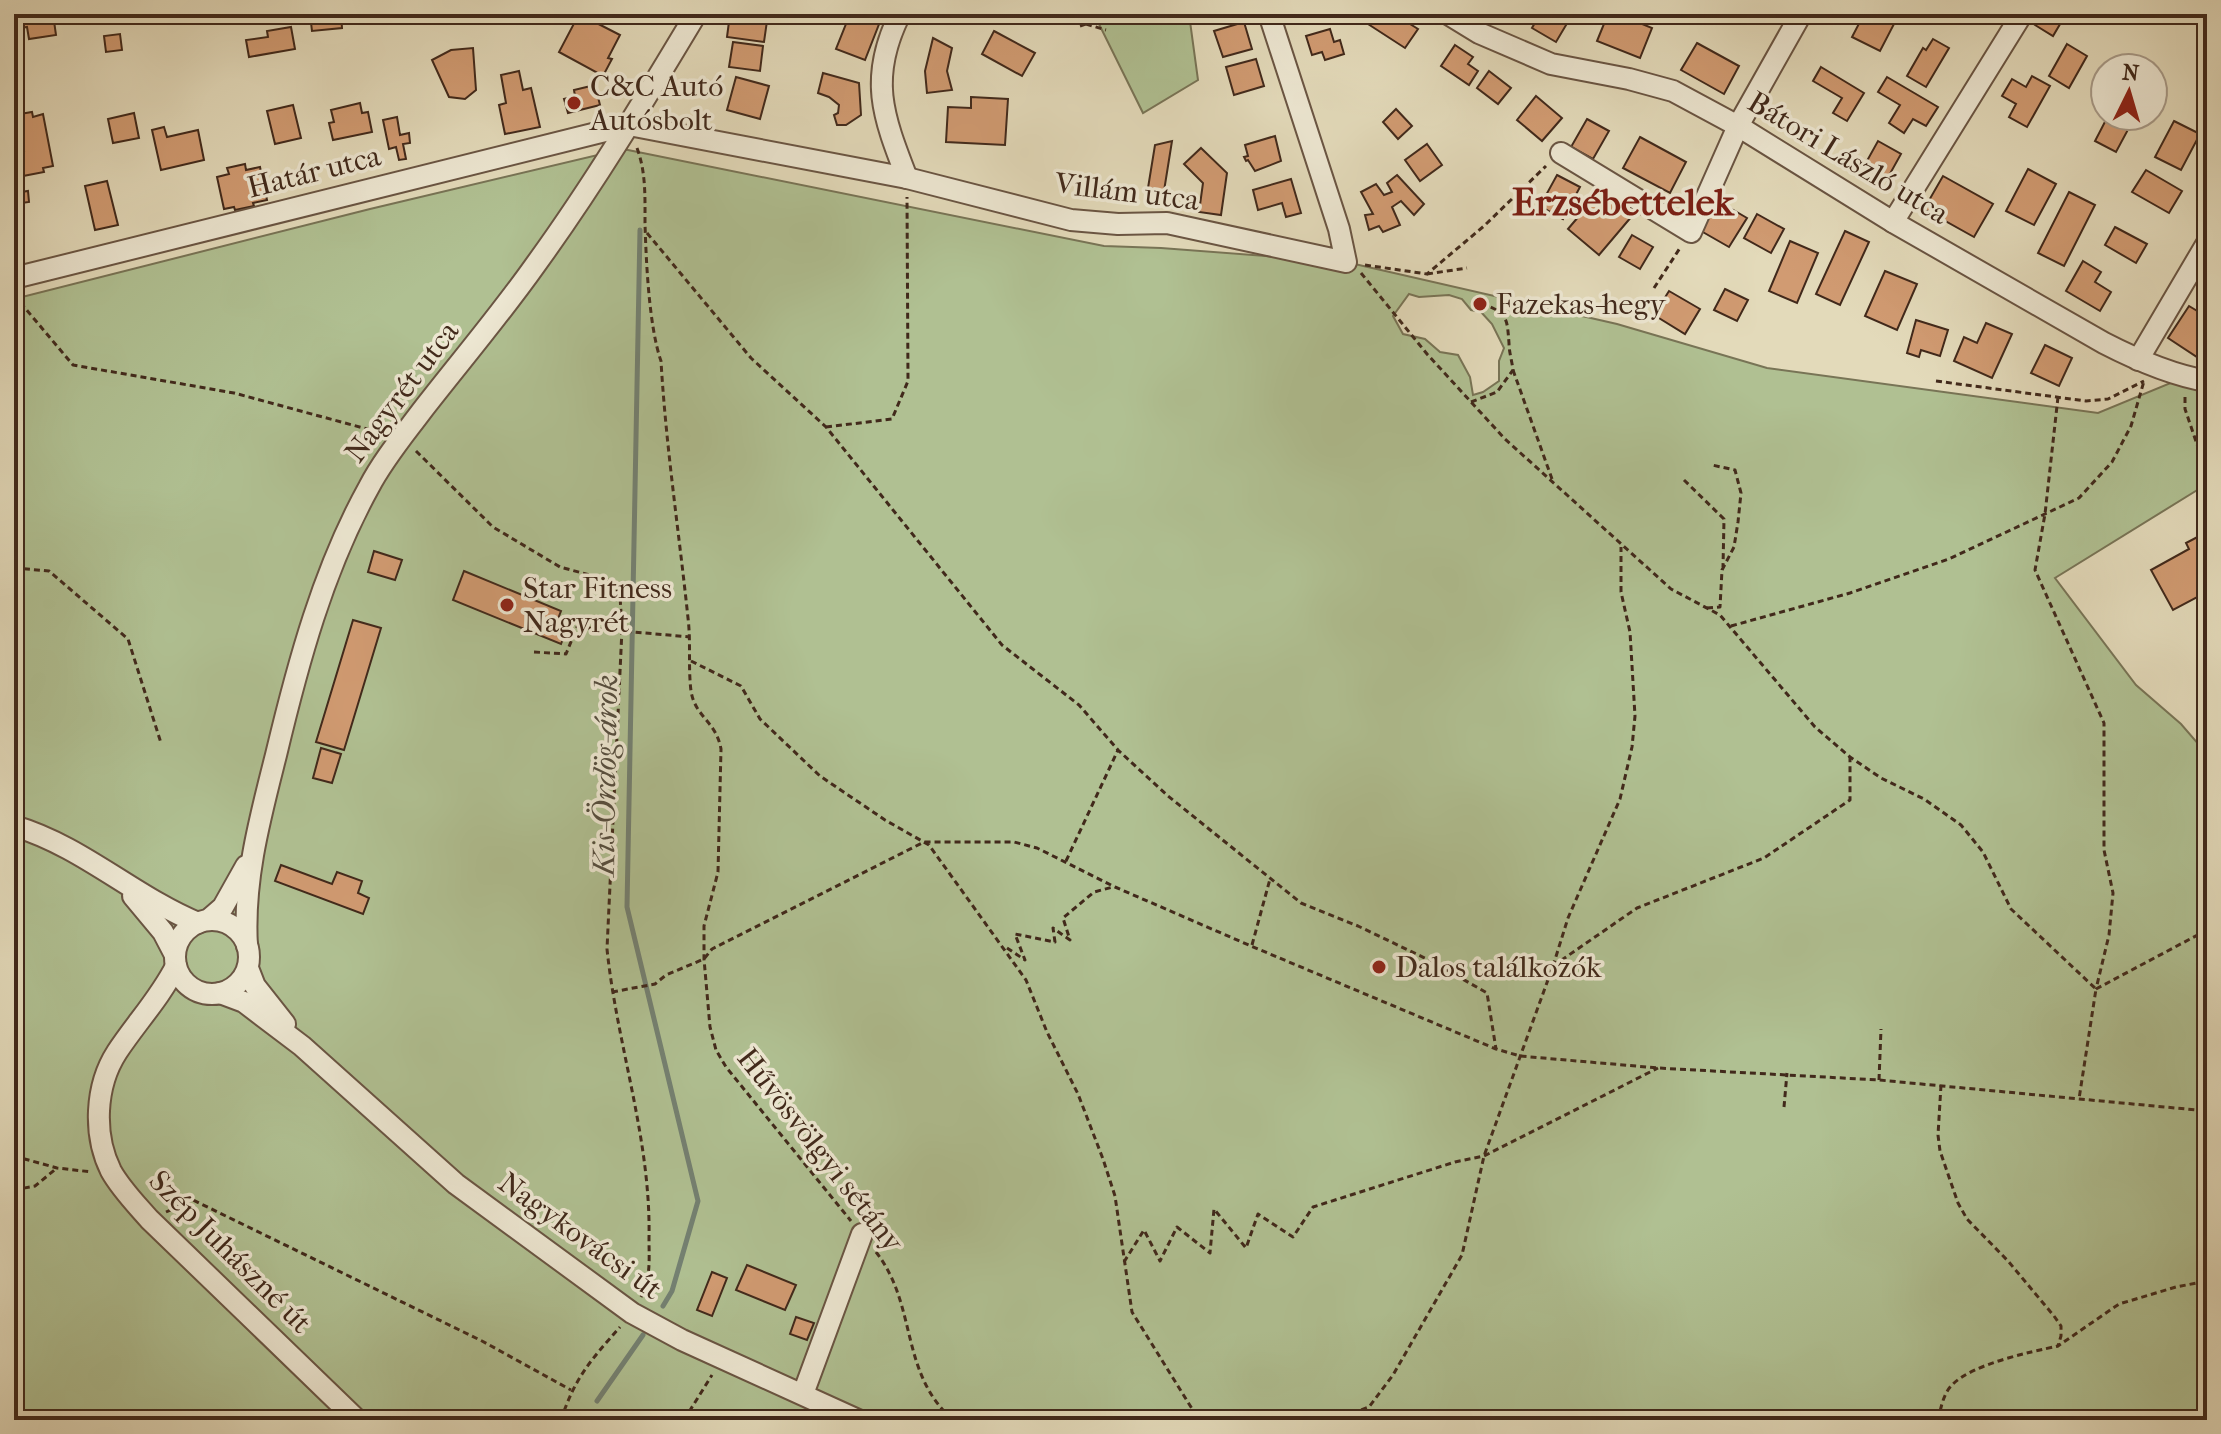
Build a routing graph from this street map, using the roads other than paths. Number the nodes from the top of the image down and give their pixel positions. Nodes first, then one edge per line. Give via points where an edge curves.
1 (696, 14) edge
2 (900, 14) edge
3 (1269, 14) edge
4 (1448, 14) edge
5 (1801, 14) edge
6 (2022, 14) edge
7 (629, 125) junction
8 (1738, 126) junction
9 (1561, 153) dead end
10 (907, 178) junction
11 (1893, 222) junction
12 (2207, 243) edge
13 (14, 278) edge
14 (2138, 360) junction
15 (2207, 381) edge
16 (14, 826) edge
17 (252, 851) junction
18 (119, 881) junction
19 (203, 922) junction
20 (247, 946) junction
21 (175, 961) junction
22 (248, 968) junction
23 (197, 991) junction
24 (220, 993) junction
25 (141, 1022) junction
26 (302, 1046) junction
27 (862, 1234) road end
28 (803, 1394) junction
29 (357, 1420) edge
30 (858, 1420) edge

1 - 7 street, Nagyrét utca
2 - 10 street via 889,34 879,77 885,122
3 - 10 street, Villám utca via 1346,262 1167,223 1071,220
4 - 8 street, Bátori László utca via 1541,60 1673,91
5 - 8 street
6 - 11 street
7 - 10 street, Villám utca
7 - 13 street, Határ utca
7 - 17 street, Nagyrét utca via 536,264 370,483 321,593
8 - 9 street via 1691,232
8 - 11 street, Bátori László utca
11 - 14 street, Bátori László utca
12 - 14 street
14 - 15 street, Bátori László utca
16 - 18 street via 62,844
17 - 19 street, Nagyrét utca via 223,907
17 - 20 street, Nagyrét utca
18 - 19 street via 161,906
18 - 21 street via 163,932
19 - 20 street via 228,924
19 - 21 street via 185,932
20 - 22 street
21 - 23 street via 182,979
21 - 25 street, Szép Juhászné út via 166,987
22 - 24 street via 234,987
22 - 26 street, Nagykovácsi út via 255,986
23 - 24 street
23 - 25 street, Szép Juhászné út
24 - 26 street, Nagykovácsi út via 244,1002
25 - 29 street, Szép Juhászné út via 115,1054 102,1086 99,1123 111,1171 149,1219
26 - 28 street, Nagykovácsi út via 456,1184 636,1306 654,1326
27 - 28 street
28 - 30 street, Nagykovácsi út

